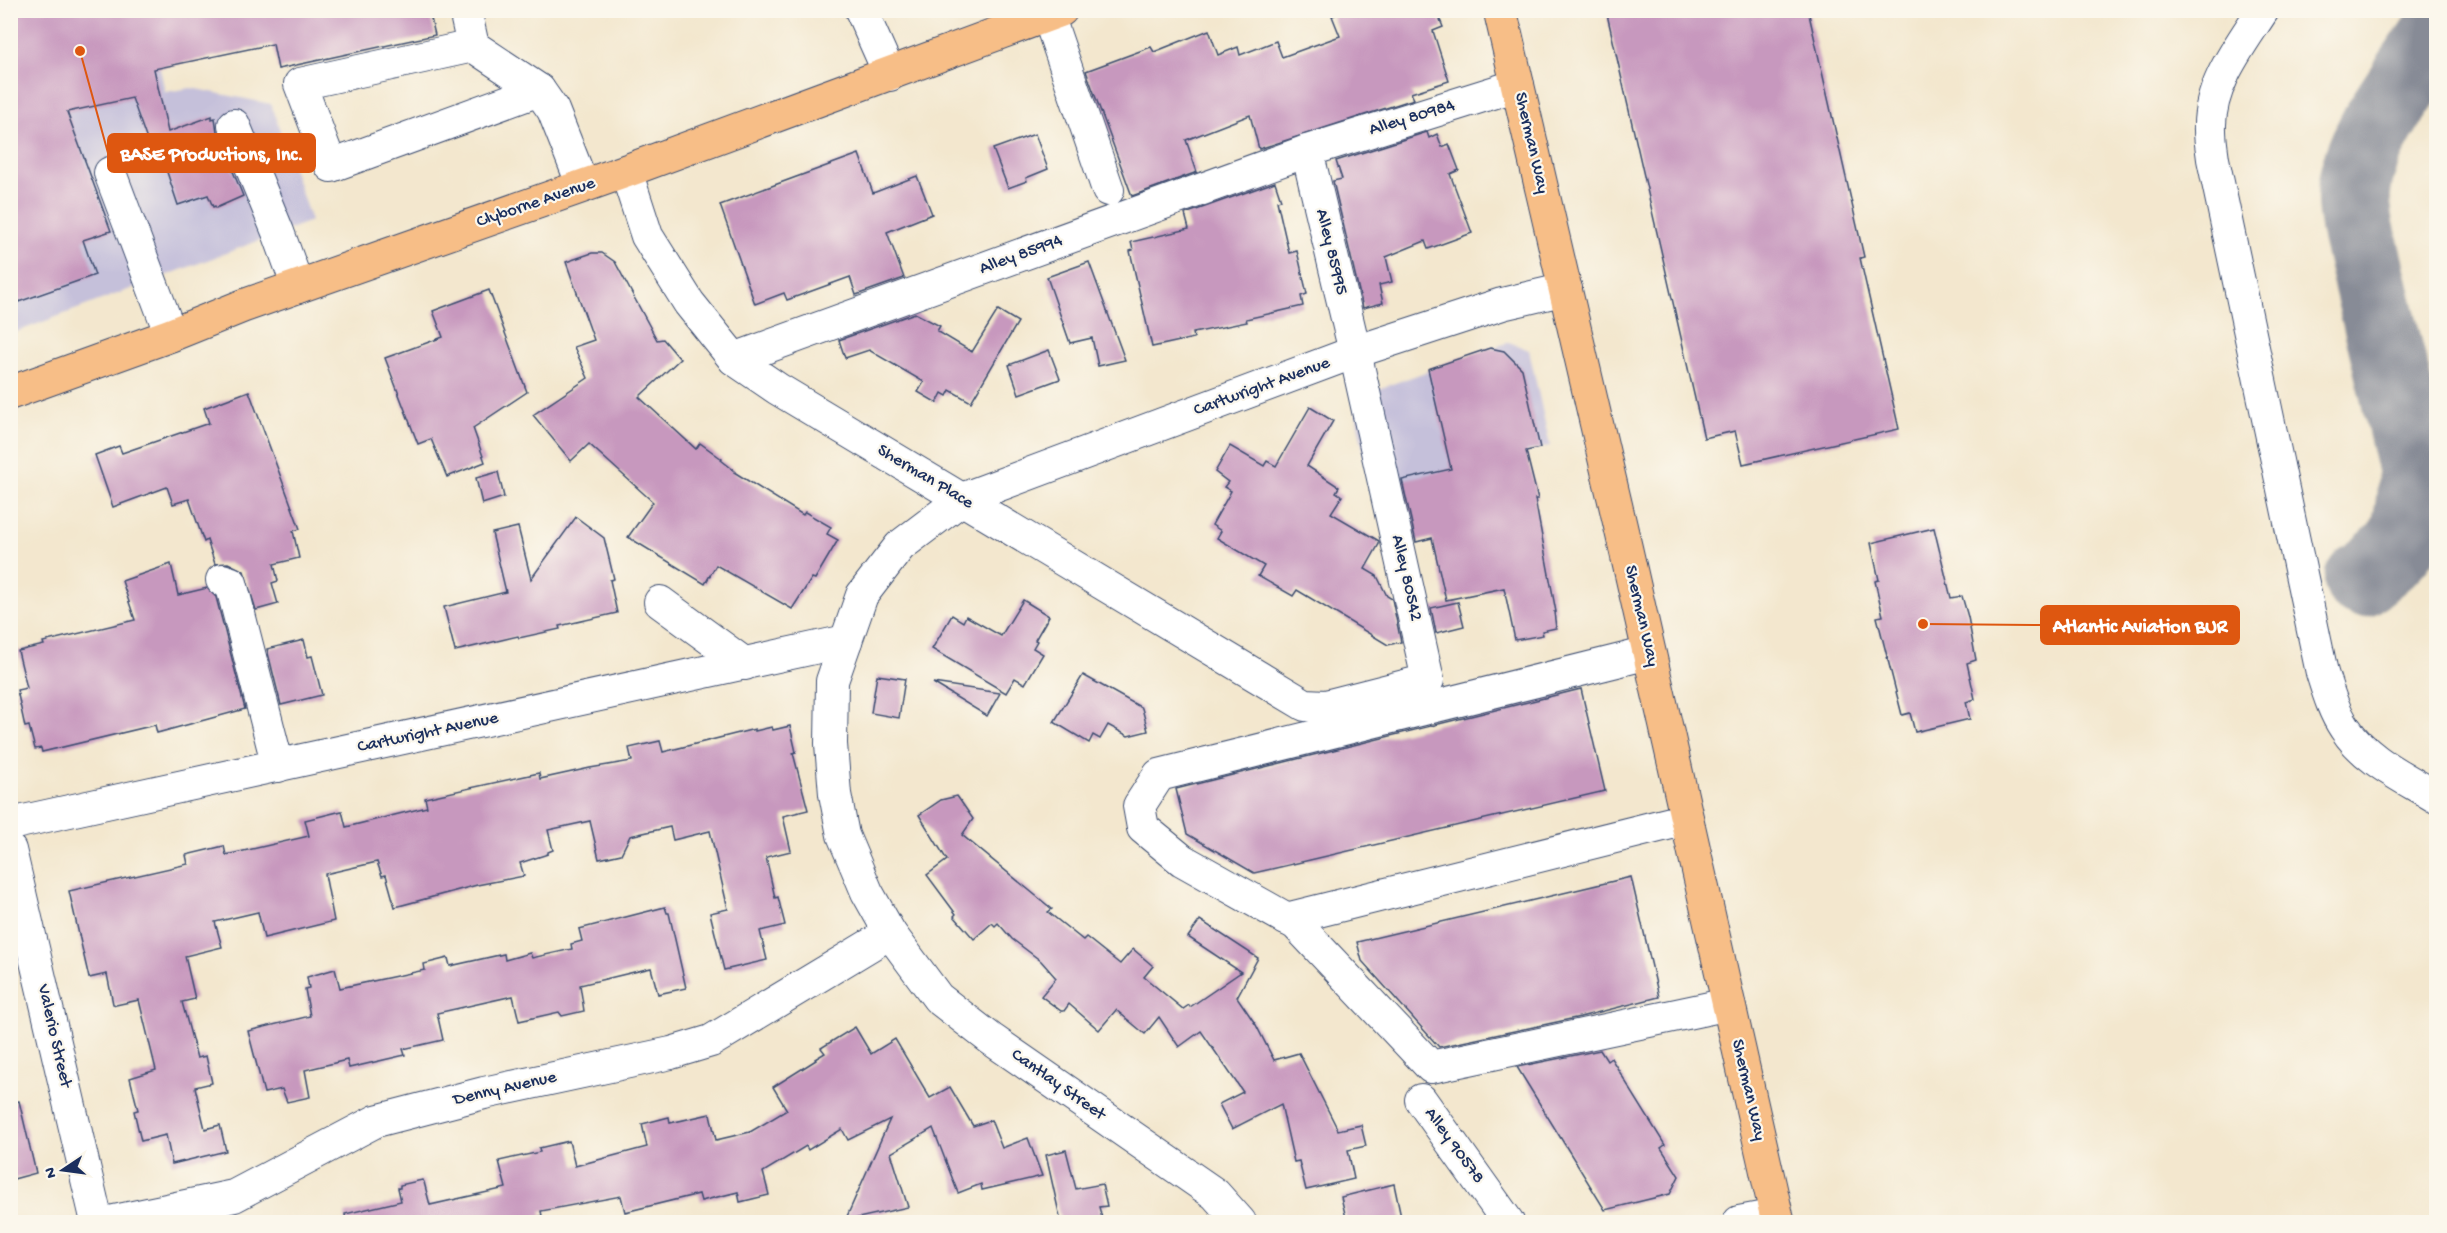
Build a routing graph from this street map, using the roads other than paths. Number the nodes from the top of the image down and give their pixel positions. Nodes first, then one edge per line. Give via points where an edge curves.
1 (465, 10) edge
2 (861, 10) edge
3 (1500, 10) edge
4 (2263, 10) edge
5 (1054, 13) edge
6 (473, 46) junction
7 (890, 75) junction
8 (1518, 84) junction
9 (539, 90) junction
10 (234, 125) dead end
11 (1307, 151) junction
12 (626, 171) junction
13 (110, 173) dead end
14 (583, 186) junction
15 (1108, 190) dead end
16 (298, 286) junction
17 (1566, 289) junction
18 (171, 335) junction
19 (1355, 352) junction
20 (734, 358) junction
21 (10, 393) edge
22 (962, 499) junction
23 (222, 580) dead end
24 (660, 602) dead end
25 (846, 641) junction
26 (1649, 653) junction
27 (745, 663) junction
28 (1305, 705) joint
29 (278, 765) junction
30 (2436, 797) edge
31 (1687, 819) junction
32 (10, 824) edge
33 (10, 850) edge
34 (1286, 919) junction
35 (890, 933) junction
36 (1729, 1004) junction
37 (1421, 1100) dead end
38 (1777, 1219) edge
39 (97, 1222) edge
40 (110, 1222) edge
41 (1240, 1222) edge
42 (1508, 1222) edge
43 (1739, 1222) edge

1 - 6 street
2 - 7 street
3 - 8 main road, Sherman Way
4 - 30 street via 2224,74 2210,129 2213,159 2322,673 2345,730 2379,762
5 - 7 main road, Clyborne Avenue
5 - 15 street
6 - 9 street
6 - 9 street via 300,84 331,166
7 - 12 main road, Clyborne Avenue
8 - 11 street, Alley 80984
8 - 17 main road, Sherman Way
9 - 14 street via 553,110
10 - 16 street
11 - 19 street, Alley 85995
11 - 20 street, Alley 85994
12 - 14 main road, Clyborne Avenue
12 - 20 street, Sherman Place via 647,236 689,303
13 - 18 street
14 - 16 main road, Clyborne Avenue
16 - 18 main road, Clyborne Avenue
17 - 19 street, Cartwright Avenue via 1502,304
17 - 26 main road, Sherman Way
18 - 21 main road, Clyborne Avenue
19 - 22 street, Cartwright Avenue
19 - 28 street, Alley 80542 via 1428,680 1326,706
20 - 22 street, Sherman Place
22 - 25 street, Cartwright Avenue via 900,546 862,595
22 - 28 street, Sherman Place
23 - 29 street via 231,583
24 - 27 street
25 - 27 street, Cartwright Avenue
25 - 35 street, Cantlay Street via 832,681 831,744 836,794 843,835
26 - 31 main road, Sherman Way
26 - 34 street via 1159,775 1139,806 1143,828 1182,860
27 - 29 street, Cartwright Avenue
29 - 32 street, Cartwright Avenue
31 - 34 street
31 - 36 main road, Sherman Way
33 - 39 street, Valerio Street
34 - 36 street via 1296,924 1431,1067
35 - 40 street, Denny Avenue via 711,1041 376,1121 234,1196
35 - 41 street, Cantlay Street via 938,998 1215,1194
36 - 38 main road, Sherman Way
37 - 42 street, Alley 90578
38 - 43 street

